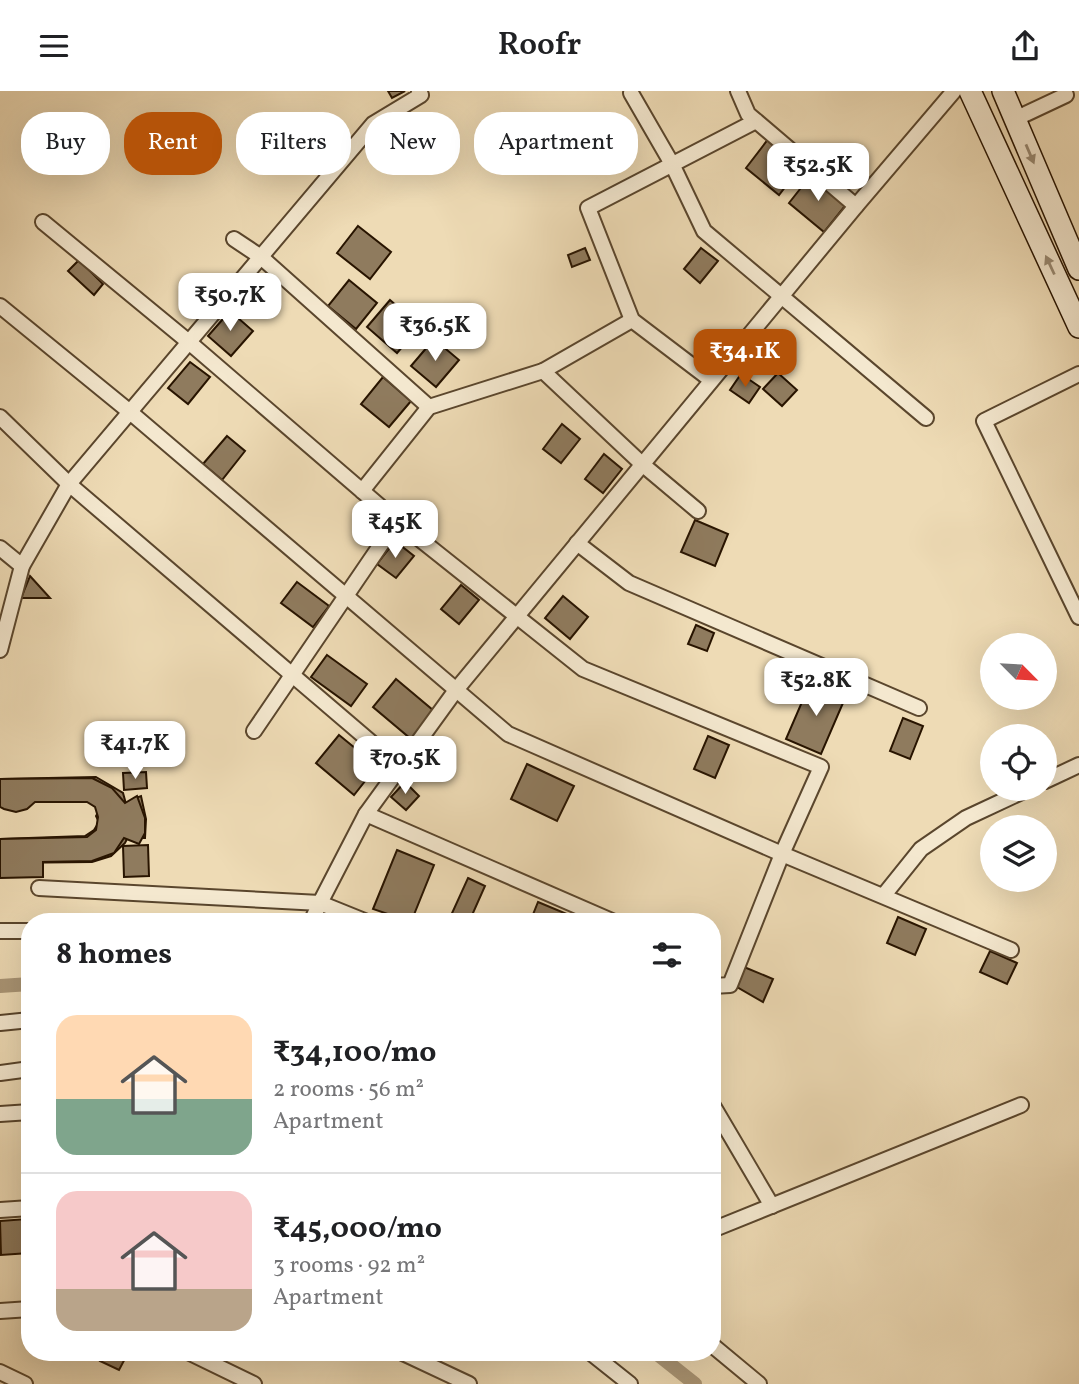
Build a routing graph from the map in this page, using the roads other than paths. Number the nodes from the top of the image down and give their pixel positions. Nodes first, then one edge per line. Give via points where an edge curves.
1 (419, 91) edge
2 (738, 91) edge
3 (954, 91) edge
4 (970, 91) edge
5 (1003, 91) edge
6 (631, 93) dead end
7 (1071, 96) edge
8 (1015, 119) junction
9 (756, 121) junction
10 (672, 164) junction
11 (856, 206) junction
12 (43, 222) dead end
13 (234, 239) dead end
14 (261, 257) junction
15 (1079, 268) edge
16 (781, 296) junction
17 (0, 306) edge
18 (632, 320) junction
19 (1079, 327) edge
20 (190, 343) junction
21 (543, 371) junction
22 (1079, 374) edge
23 (712, 380) junction
24 (429, 407) junction
25 (130, 412) junction
26 (0, 417) edge
27 (926, 418) dead end
28 (642, 464) junction
29 (69, 484) junction
30 (362, 491) junction
31 (698, 511) dead end
32 (397, 521) junction
33 (577, 543) junction
34 (0, 548) edge
35 (22, 566) junction
36 (346, 596) junction
37 (517, 615) junction
38 (1079, 617) edge
39 (0, 650) edge
40 (293, 673) junction
41 (456, 690) junction
42 (919, 708) dead end
43 (254, 731) dead end
44 (1079, 765) edge
45 (400, 767) junction
46 (1057, 775) edge
47 (1002, 801) edge
48 (366, 814) junction
49 (782, 854) junction
50 (39, 888) dead end
51 (884, 895) junction
52 (320, 902) junction
53 (315, 913) edge
54 (346, 913) edge
55 (593, 913) edge
56 (0, 931) edge
57 (21, 931) edge
58 (1011, 950) dead end
59 (721, 986) edge
60 (21, 1021) edge
61 (0, 1023) edge
62 (21, 1070) edge
63 (0, 1073) edge
64 (1021, 1105) dead end
65 (21, 1113) edge
66 (0, 1114) edge
67 (721, 1119) edge
68 (772, 1206) junction
69 (21, 1209) edge
70 (0, 1210) edge
71 (721, 1226) edge
72 (21, 1310) edge
73 (0, 1311) edge
74 (721, 1352) edge
75 (207, 1361) edge
76 (420, 1361) edge
77 (601, 1361) edge
78 (0, 1372) edge
79 (25, 1384) edge
80 (254, 1384) edge
81 (469, 1384) edge
82 (630, 1384) edge
83 (759, 1384) edge

1 - 14 street via 421,95 373,124
2 - 9 street
3 - 11 street
19 -> 4 main road
5 - 8 main road
6 - 10 street
7 - 8 street
8 -> 15 main road
9 - 10 street
9 - 11 street
10 - 16 street via 704,231
10 - 18 street via 588,208
11 - 16 street
12 - 20 street
13 - 14 street
14 - 20 street
14 - 24 street
16 - 23 street
16 - 27 street
17 - 25 street
18 - 21 street
18 - 23 street
20 - 25 street
20 - 30 street
21 - 24 street
21 - 28 street
22 - 38 street via 984,421
23 - 28 street
24 - 30 street
25 - 29 street
25 - 36 street
26 - 29 street
28 - 31 street
28 - 33 street
29 - 35 street
29 - 40 street
30 - 32 street
32 - 36 street
32 - 37 street
33 - 37 street
33 - 42 street via 629,583
34 - 35 street
35 - 39 street
36 - 40 street
36 - 41 street
37 - 41 street
37 - 49 street via 583,670 821,767
40 - 43 street
40 - 45 street
41 - 45 street
41 - 49 street via 508,734
44 - 46 street
45 - 48 street
47 - 51 street via 966,818 921,849
48 - 52 street
48 - 55 street
49 - 51 street
49 - 59 street via 730,985
50 - 52 street
51 - 58 street
52 - 53 street
52 - 54 street
56 - 57 street
60 - 61 street
62 - 63 street
64 - 68 street
65 - 66 street
67 - 68 street
68 - 71 street
69 - 70 street
72 - 73 street
74 - 83 street
75 - 80 street
76 - 81 street
77 - 82 street
78 - 79 street

